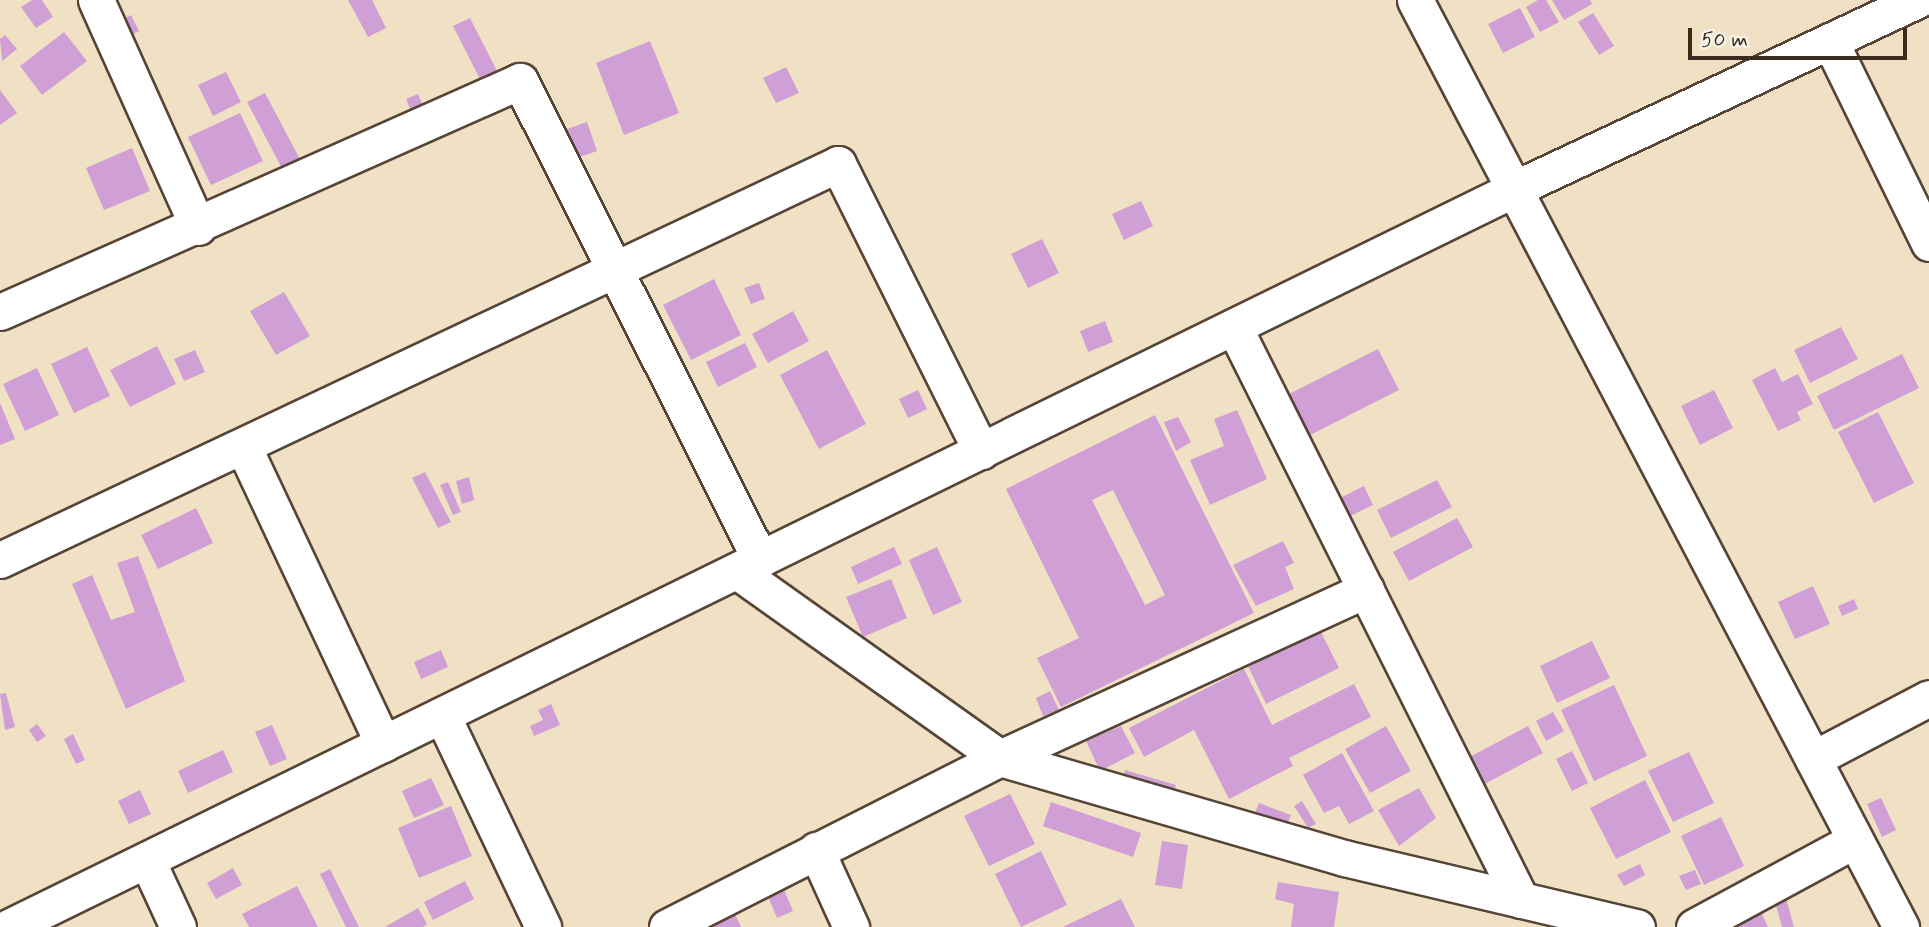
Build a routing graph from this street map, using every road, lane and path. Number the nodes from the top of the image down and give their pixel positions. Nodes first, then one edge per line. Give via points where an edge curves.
1 (96, 0) edge
2 (1415, 0) edge
3 (1916, 0) edge
4 (1830, 41) junction
5 (1514, 189) junction
6 (198, 227) junction
7 (1929, 243) edge
8 (615, 270) junction
9 (0, 312) edge
10 (1234, 327) junction
11 (244, 448) junction
12 (981, 451) junction
13 (0, 561) edge
14 (748, 565) junction
15 (1366, 590) junction
16 (1929, 698) edge
17 (442, 715) junction
18 (383, 744) junction
19 (1000, 758) junction
20 (1813, 759) junction
21 (1855, 840) junction
22 (816, 850) junction
23 (147, 860) junction
24 (1521, 900) junction
25 (9, 927) edge
26 (178, 927) edge
27 (543, 927) edge
28 (667, 927) edge
29 (851, 927) edge
30 (1637, 927) edge
31 (1694, 927) edge
32 (1901, 927) edge

1 - 6 street
2 - 5 street
3 - 4 street
4 - 5 street
4 - 7 street
5 - 10 street
5 - 20 street
6 - 8 street via 520,81
6 - 9 street
8 - 11 street
8 - 12 street via 838,164
8 - 14 street
10 - 12 street
10 - 15 street
11 - 13 street
11 - 18 street
12 - 14 street
14 - 17 street
14 - 19 street
15 - 19 street
15 - 24 street
16 - 20 street
17 - 18 street
17 - 27 street
18 - 23 street
19 - 22 street
19 - 24 street via 1344,858
20 - 21 street
21 - 31 street
21 - 32 street
22 - 28 street
22 - 29 street
23 - 25 street
23 - 26 street
24 - 30 street

